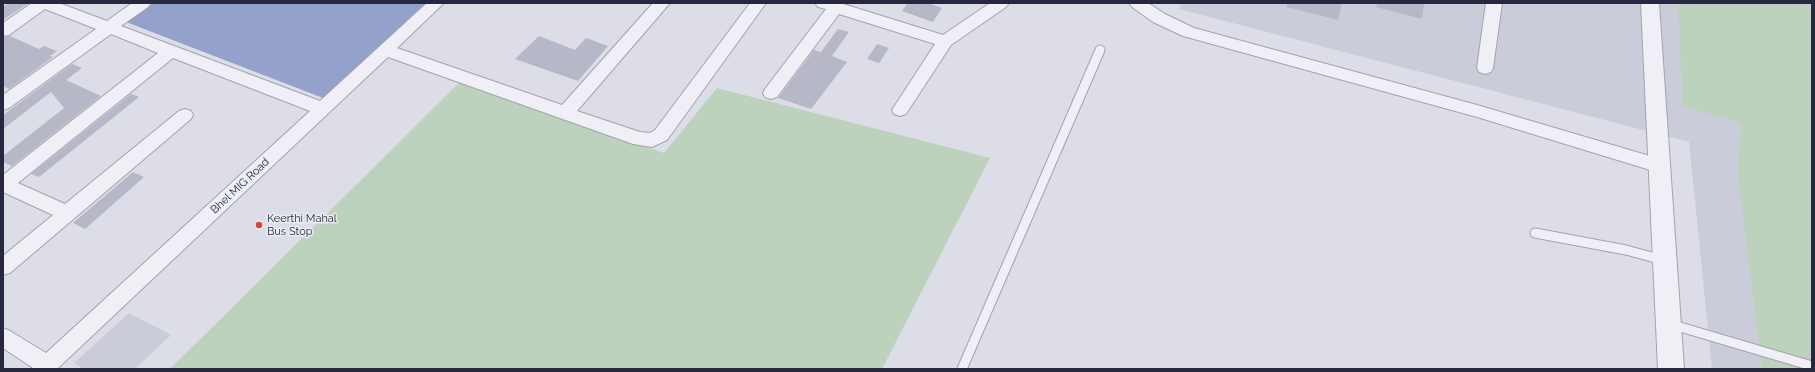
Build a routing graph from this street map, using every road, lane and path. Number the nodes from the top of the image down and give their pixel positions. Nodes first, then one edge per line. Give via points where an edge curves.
1 (44, 3) edge
2 (143, 3) edge
3 (436, 3) edge
4 (662, 3) edge
5 (758, 3) edge
6 (1001, 3) edge
7 (1137, 3) edge
8 (1494, 3) edge
9 (1650, 3) edge
10 (829, 5) edge
11 (109, 27) junction
12 (3, 31) edge
13 (945, 41) junction
14 (385, 50) junction
15 (1100, 50) dead end
16 (171, 51) junction
17 (1485, 68) dead end
18 (771, 93) dead end
19 (3, 104) edge
20 (323, 109) junction
21 (900, 110) dead end
22 (565, 113) junction
23 (185, 115) dead end
24 (1660, 166) junction
25 (4, 184) edge
26 (68, 213) junction
27 (1535, 234) dead end
28 (1665, 261) junction
29 (3, 268) edge
30 (1669, 324) junction
31 (3, 337) edge
32 (1812, 366) edge
33 (46, 367) edge
34 (962, 369) edge
35 (1671, 369) edge

1 - 11 street
1 - 12 street
2 - 11 street
3 - 14 street, Bhel MIG Road
4 - 22 street
5 - 22 street via 661,135 652,140 639,139
6 - 13 street
7 - 24 street via 1159,18 1189,32 1477,111
8 - 17 street
9 - 24 street
10 - 13 street
10 - 18 street
11 - 16 street
11 - 19 street
13 - 21 street
14 - 20 street, Bhel MIG Road
14 - 22 street
15 - 34 lane
16 - 20 street
16 - 25 street
20 - 33 street, Bhel MIG Road
23 - 26 street
24 - 28 street
25 - 26 street
26 - 29 street
27 - 28 lane via 1626,250
28 - 30 street
30 - 32 lane
30 - 35 street
31 - 33 street

